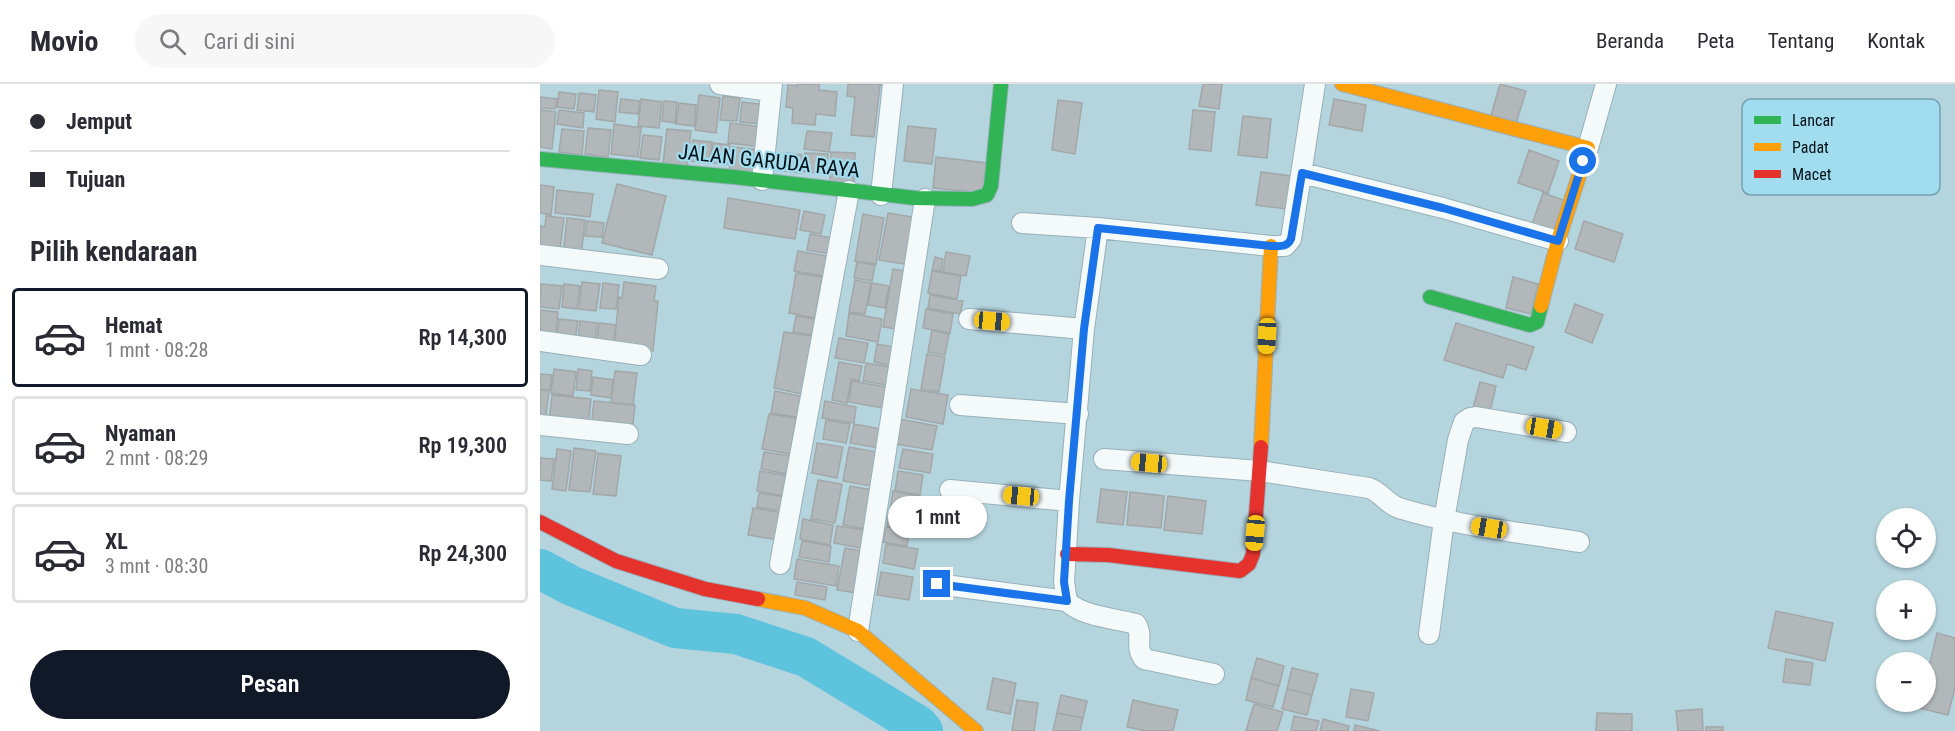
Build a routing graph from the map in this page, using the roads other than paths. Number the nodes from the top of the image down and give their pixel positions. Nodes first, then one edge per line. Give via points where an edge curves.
1 (720, 84) edge
2 (893, 84) edge
3 (1000, 84) edge
4 (1315, 84) edge
5 (1342, 84) edge
6 (1606, 84) edge
7 (771, 87) edge
8 (1588, 148) junction
9 (540, 159) edge
10 (1302, 173) junction
11 (762, 180) junction
12 (849, 191) junction
13 (881, 195) junction
14 (925, 199) junction
15 (1022, 223) dead end
16 (1098, 228) junction
17 (1558, 241) junction
18 (1271, 246) junction
19 (540, 255) edge
20 (658, 269) dead end
21 (1430, 297) dead end
22 (969, 319) dead end
23 (1084, 329) junction
24 (540, 342) edge
25 (641, 355) dead end
26 (960, 405) dead end
27 (1078, 414) junction
28 (540, 425) edge
29 (1566, 432) dead end
30 (628, 434) dead end
31 (1104, 459) dead end
32 (1260, 471) junction
33 (950, 490) dead end
34 (1069, 501) junction
35 (1444, 520) junction
36 (540, 522) edge
37 (1579, 542) dead end
38 (1066, 554) junction
39 (780, 564) dead end
40 (937, 584) dead end
41 (1067, 601) junction
42 (858, 631) junction
43 (1429, 634) dead end
44 (1214, 674) dead end
45 (976, 731) edge

1 - 7 street
2 - 13 street
3 - 14 street, JALAN GARUDA RAYA via 990,190 979,199
4 - 10 street
5 - 8 street
6 - 8 street
7 - 11 street
8 - 17 street
9 - 11 street, JALAN GARUDA RAYA
10 - 17 street
10 - 18 street via 1289,244
11 - 12 street, JALAN GARUDA RAYA
12 - 13 street, JALAN GARUDA RAYA
12 - 39 street
13 - 14 street, JALAN GARUDA RAYA
14 - 42 street
15 - 16 street
16 - 18 street
16 - 23 street
17 - 21 street via 1540,317 1534,324
18 - 32 street
19 - 20 street
22 - 23 street
23 - 27 street
24 - 25 street
26 - 27 street
27 - 34 street
28 - 30 street
29 - 35 street via 1470,418 1461,428
31 - 32 street
32 - 35 street via 1369,488 1393,506
32 - 38 street via 1253,554 1240,571 1108,555
33 - 34 street
34 - 38 street
35 - 37 street
35 - 43 street
36 - 42 street via 616,561 705,590 805,608
38 - 41 street
40 - 41 street
41 - 44 street via 1076,609 1136,624 1140,630 1139,651 1144,659
42 - 45 street

